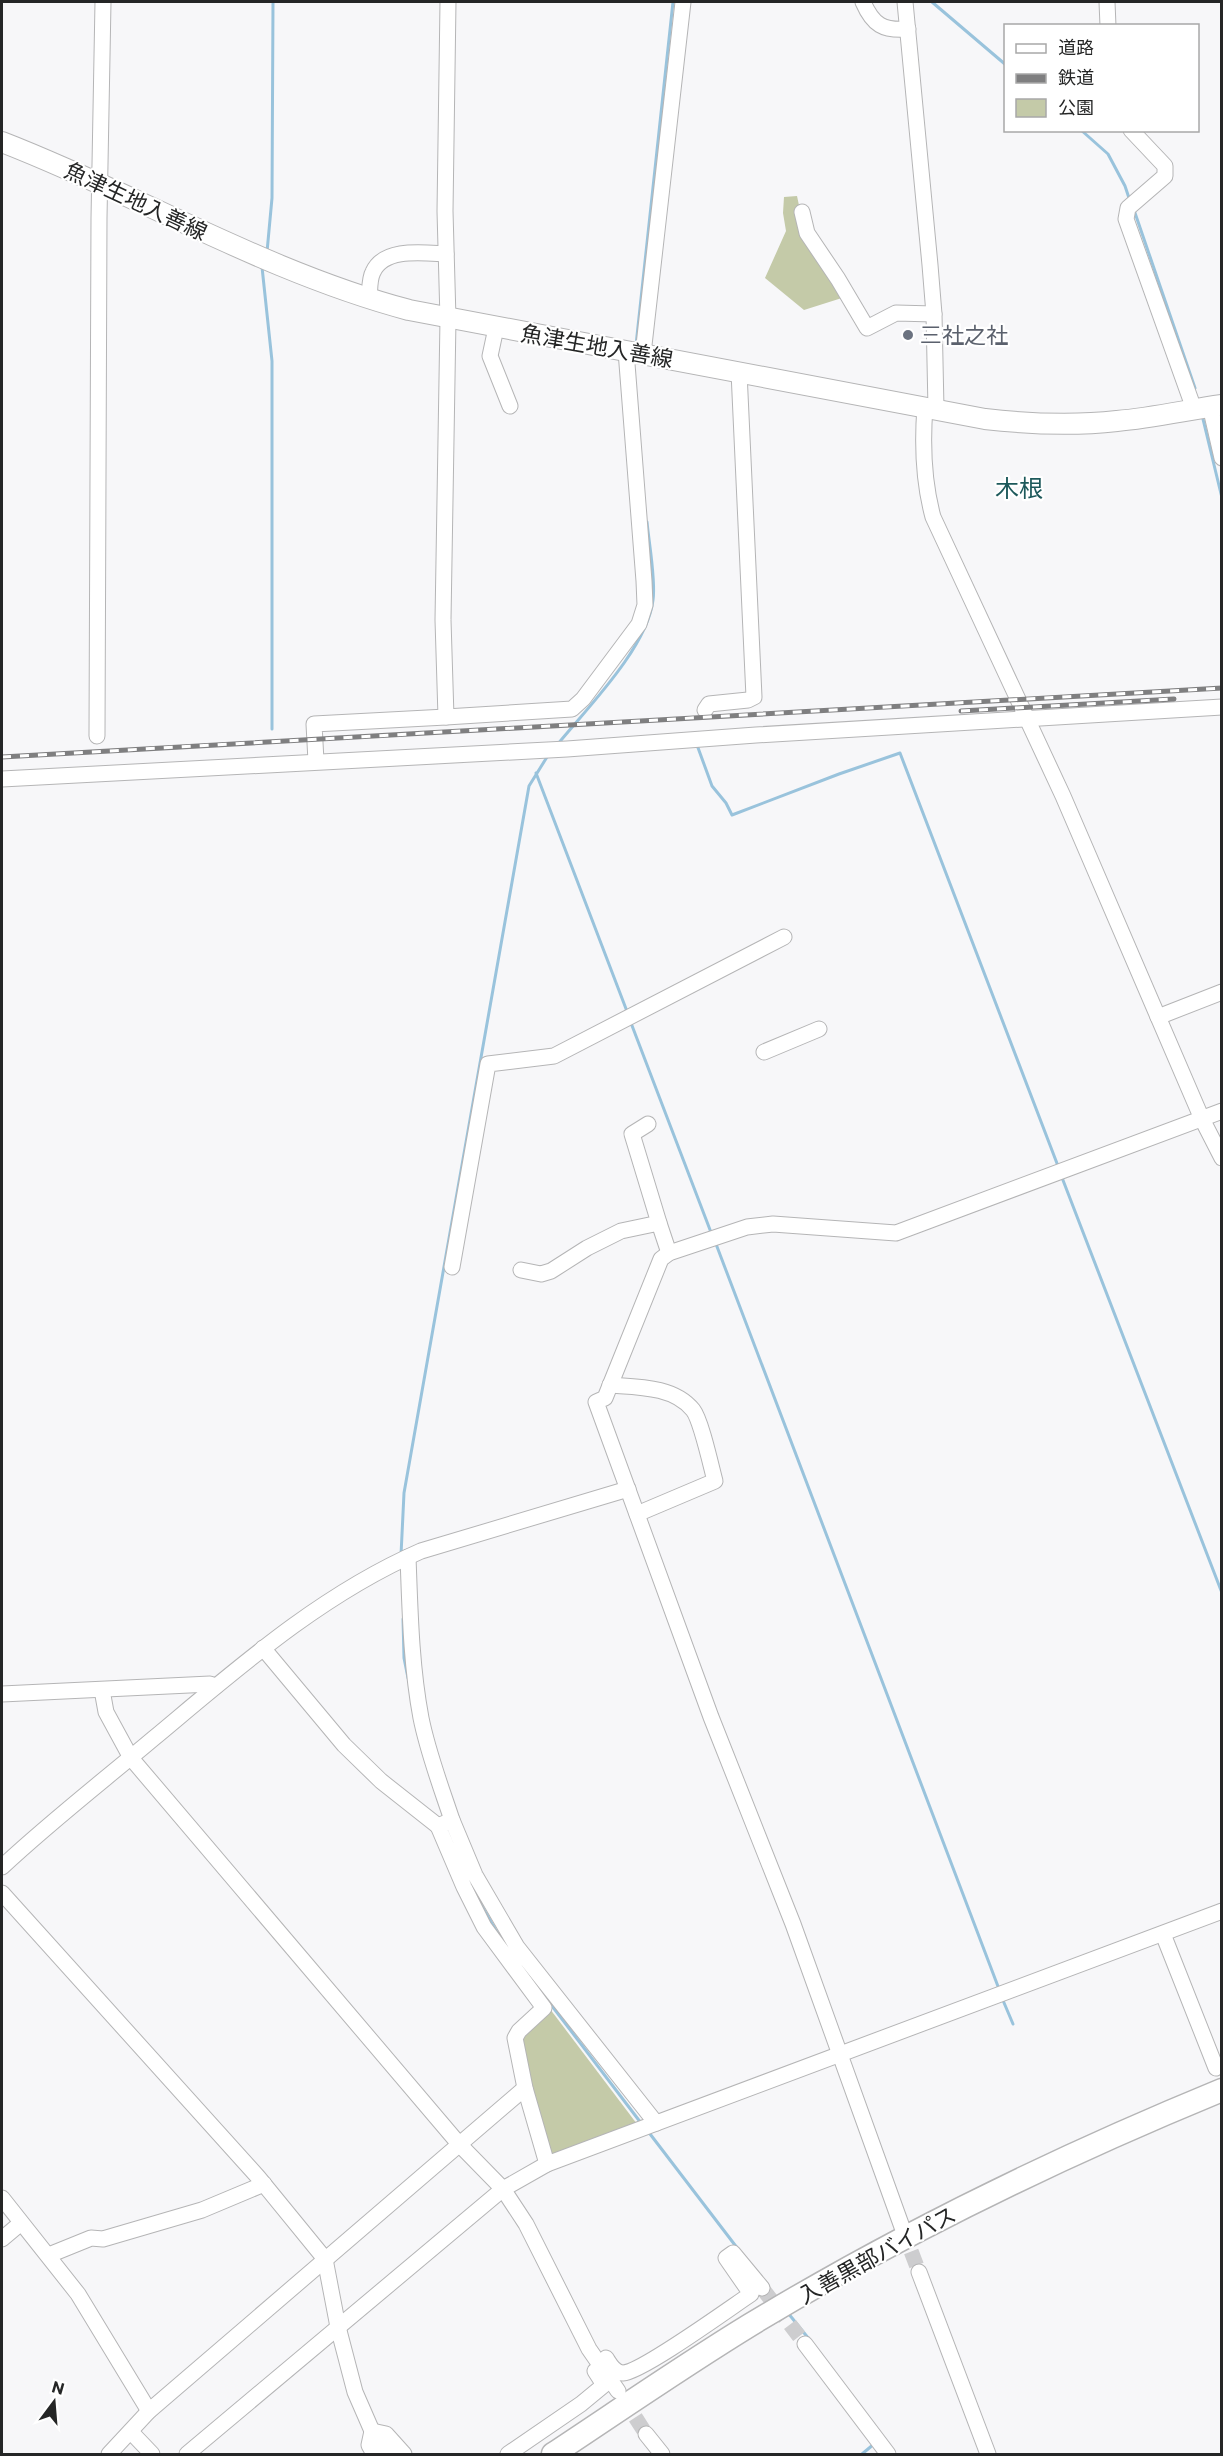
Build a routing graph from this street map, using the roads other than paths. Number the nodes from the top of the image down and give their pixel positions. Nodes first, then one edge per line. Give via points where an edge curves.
1 (103, 2) edge
2 (448, 2) edge
3 (683, 2) edge
4 (863, 2) edge
5 (905, 2) edge
6 (1107, 2) edge
7 (1108, 24) edge
8 (908, 29) junction
9 (1133, 132) edge
10 (2, 142) edge
11 (100, 184) junction
12 (802, 212) dead end
13 (446, 254) junction
14 (369, 300) junction
15 (934, 314) junction
16 (448, 319) junction
17 (496, 328) junction
18 (635, 353) junction
19 (739, 372) junction
20 (510, 406) dead end
21 (1209, 407) edge
22 (930, 408) junction
23 (1221, 458) edge
24 (1221, 707) edge
25 (705, 710) dead end
26 (446, 717) junction
27 (1028, 718) junction
28 (97, 736) dead end
29 (316, 761) junction
30 (2, 779) edge
31 (784, 937) dead end
32 (1221, 992) edge
33 (1158, 1017) junction
34 (819, 1029) dead end
35 (764, 1052) dead end
36 (1221, 1111) edge
37 (1202, 1119) junction
38 (648, 1124) dead end
39 (1221, 1158) edge
40 (659, 1222) junction
41 (669, 1253) junction
42 (452, 1267) dead end
43 (522, 1270) dead end
44 (610, 1385) junction
45 (628, 1489) junction
46 (636, 1514) junction
47 (408, 1557) junction
48 (263, 1648) junction
49 (216, 1686) junction
50 (102, 1690) junction
51 (2, 1694) edge
52 (130, 1758) junction
53 (445, 1823) junction
54 (2, 1867) edge
55 (2, 1893) edge
56 (1221, 1911) edge
57 (1163, 1934) junction
58 (840, 2053) junction
59 (1216, 2068) dead end
60 (525, 2088) junction
61 (1221, 2090) edge
62 (656, 2123) junction
63 (459, 2144) junction
64 (547, 2164) junction
65 (264, 2184) junction
66 (503, 2189) junction
67 (2, 2198) edge
68 (21, 2223) junction
69 (902, 2227) tunnel mouth
70 (2, 2239) edge
71 (49, 2255) junction
72 (325, 2259) junction
73 (919, 2272) tunnel mouth
74 (762, 2289) tunnel mouth
75 (578, 2326) junction
76 (338, 2327) junction
77 (805, 2344) tunnel mouth
78 (618, 2391) tunnel mouth
79 (149, 2411) junction
80 (372, 2431) junction
81 (131, 2432) junction
82 (646, 2434) tunnel mouth
83 (109, 2454) edge
84 (152, 2454) edge
85 (187, 2454) edge
86 (374, 2454) edge
87 (393, 2454) edge
88 (404, 2454) edge
89 (508, 2454) edge
90 (553, 2454) edge
91 (662, 2454) edge
92 (888, 2454) edge
93 (988, 2454) edge

1 - 11 street
2 - 13 street
3 - 18 street
4 - 8 street via 882,27 890,31
5 - 8 street
6 - 7 street
8 - 15 street
9 - 21 street via 1165,166 1165,176 1128,208 1126,219
10 - 11 main road, 魚津生地入善線
11 - 14 main road, 魚津生地入善線 via 263,260
11 - 28 street
12 - 15 street via 807,233 867,328 896,313
13 - 14 street via 417,252 380,261 372,272
13 - 16 street
14 - 16 main road, 魚津生地入善線
15 - 22 street
16 - 17 main road, 魚津生地入善線
16 - 26 street via 443,620
17 - 18 main road, 魚津生地入善線
17 - 20 street via 490,356
18 - 19 main road, 魚津生地入善線
18 - 26 street via 645,605 639,624 572,710
19 - 22 main road, 魚津生地入善線
19 - 25 street via 754,697 709,704
21 - 22 main road, 魚津生地入善線 via 1118,422 1057,424 1014,422
21 - 23 street
22 - 27 street via 924,463 933,517
24 - 27 street
26 - 29 street via 314,724
27 - 29 street via 567,749
27 - 33 street
29 - 30 street
31 - 42 street via 554,1056 488,1064
32 - 33 street
33 - 37 street
34 - 35 street
36 - 37 street
37 - 39 street
37 - 41 street via 896,1233 772,1224 747,1227
38 - 40 street via 632,1134
40 - 41 street
40 - 43 street via 621,1231 551,1271 541,1274
41 - 44 street via 661,1259
44 - 45 street via 605,1398 596,1402
44 - 46 street via 650,1388 674,1396 694,1411 715,1481
45 - 46 street
45 - 47 street
46 - 58 street
47 - 48 street via 321,1604
47 - 53 street via 410,1631 421,1718
48 - 49 street
48 - 53 street via 344,1746 381,1781
49 - 50 street
49 - 52 street
50 - 51 street
50 - 52 street via 106,1712
52 - 54 street
52 - 63 street
53 - 60 street via 464,1887 484,1927 544,2008 515,2038
53 - 62 street via 517,1947
55 - 65 street
56 - 57 street
57 - 58 street
57 - 59 street
58 - 62 street
58 - 69 street
60 - 63 street
60 - 64 street
61 - 90 highway, 入善黒部バイパス via 1120,2132 950,2214 847,2270 751,2325
62 - 64 street
63 - 66 street
63 - 72 street
64 - 66 street
65 - 71 street via 202,2210 103,2239 91,2238
65 - 72 street
66 - 75 street via 526,2224
66 - 76 street
67 - 68 street
68 - 70 street
68 - 71 street
71 - 79 street via 78,2294
72 - 76 street
72 - 79 street
73 - 93 street
74 - 75 street via 733,2253 726,2258 751,2294 644,2365 623,2373 615,2371 584,2326
75 - 78 street
75 - 89 street via 572,2331 604,2385
76 - 80 street via 355,2392
76 - 85 street
77 - 92 street
79 - 81 street
80 - 86 street via 369,2445
80 - 87 street
80 - 88 street via 386,2434
81 - 83 street
81 - 84 street
82 - 91 street

